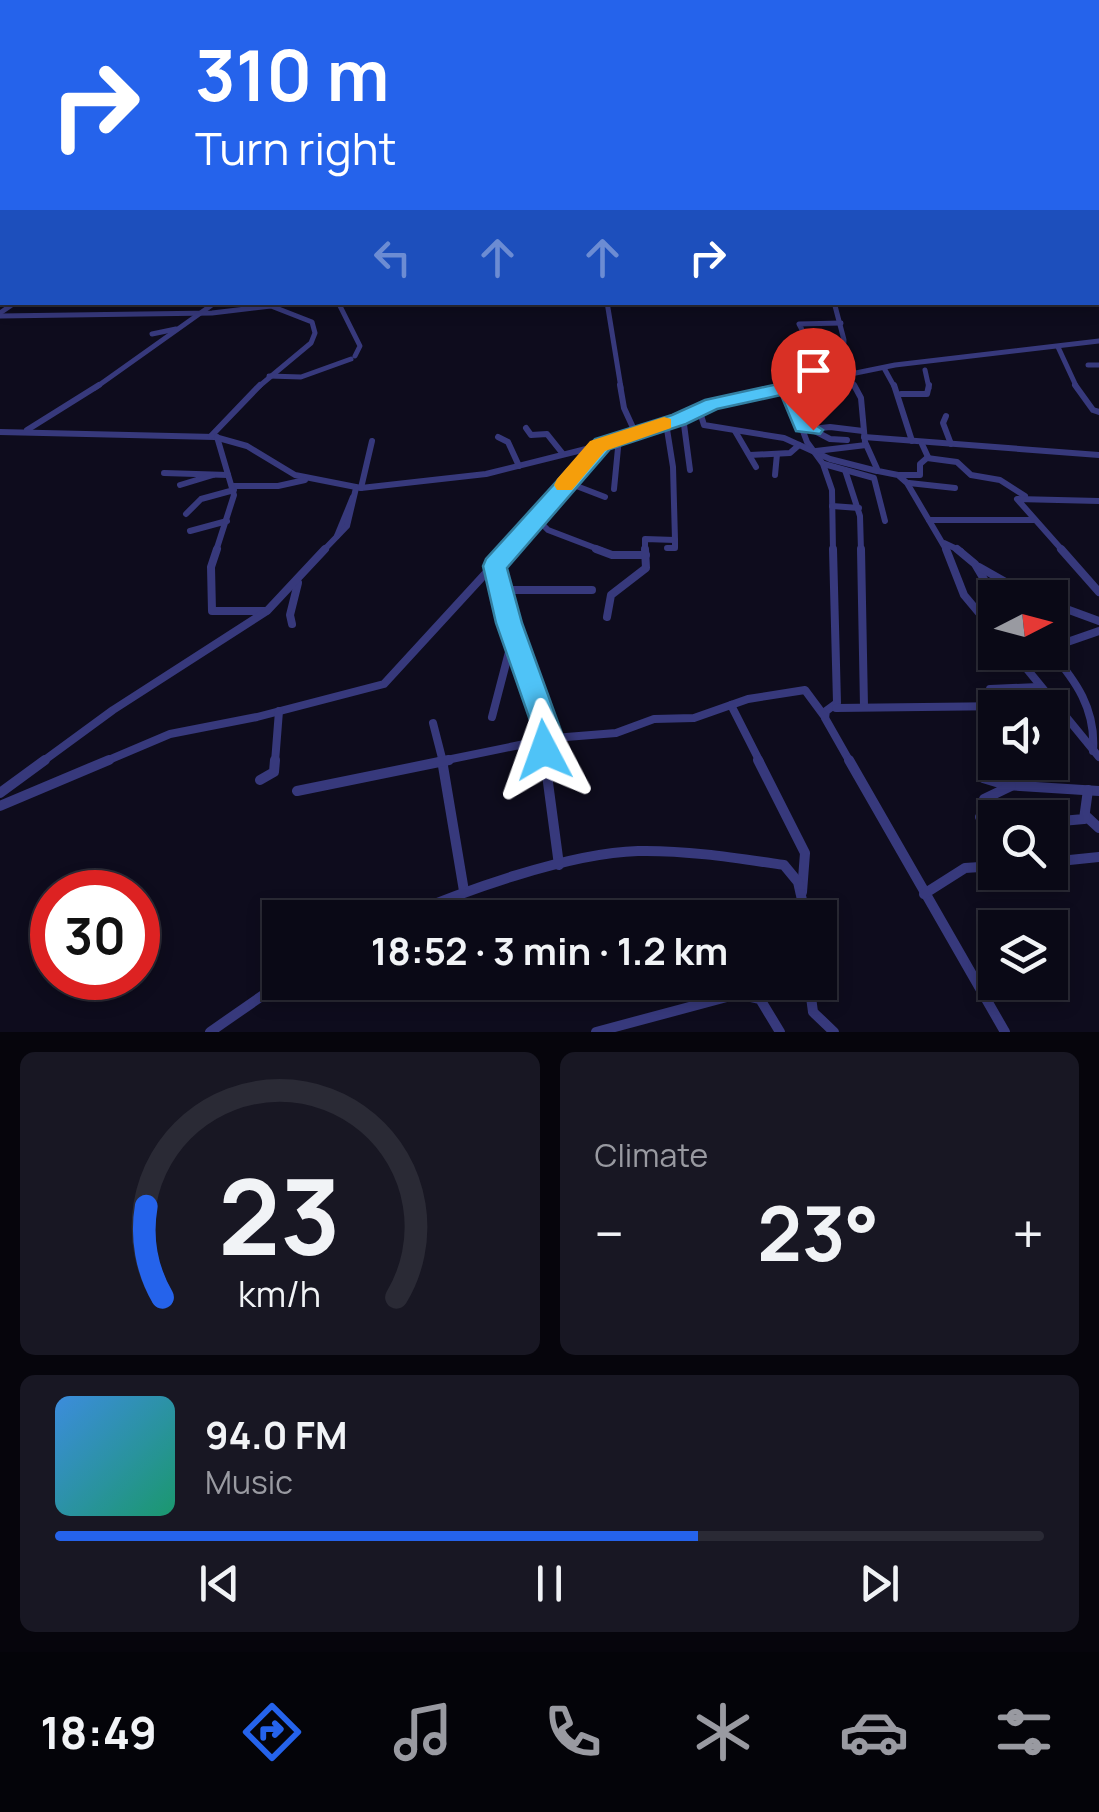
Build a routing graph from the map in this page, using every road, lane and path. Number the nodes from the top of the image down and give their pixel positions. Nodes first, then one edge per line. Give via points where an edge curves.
1 (212, 305) edge
2 (340, 305) edge
3 (607, 305) edge
4 (835, 305) edge
5 (202, 312) junction
6 (0, 314) edge
7 (841, 323) junction
8 (177, 330) junction
9 (152, 334) dead end
10 (1095, 342) edge
11 (1058, 348) junction
12 (1099, 351) edge
13 (1088, 365) dead end
14 (1099, 365) edge
15 (822, 368) dead end
16 (884, 368) junction
17 (925, 370) dead end
18 (269, 376) junction
19 (848, 377) junction
20 (787, 388) junction
21 (900, 394) junction
22 (699, 409) junction
23 (1099, 412) edge
24 (946, 416) dead end
25 (683, 417) junction
26 (666, 423) junction
27 (526, 428) dead end
28 (805, 428) junction
29 (735, 430) junction
30 (26, 431) junction
31 (0, 432) edge
32 (636, 432) junction
33 (214, 437) junction
34 (498, 437) dead end
35 (864, 437) junction
36 (619, 438) junction
37 (847, 440) dead end
38 (372, 441) dead end
39 (912, 441) junction
40 (921, 443) junction
41 (800, 445) junction
42 (947, 445) junction
43 (598, 446) junction
44 (562, 454) junction
45 (750, 454) junction
46 (777, 454) junction
47 (1099, 455) edge
48 (818, 456) junction
49 (928, 458) junction
50 (957, 462) junction
51 (519, 466) junction
52 (756, 467) dead end
53 (690, 470) dead end
54 (845, 470) junction
55 (878, 472) junction
56 (164, 473) dead end
57 (223, 474) junction
58 (775, 474) dead end
59 (888, 474) junction
60 (898, 475) junction
61 (309, 480) junction
62 (566, 482) junction
63 (180, 485) dead end
64 (909, 486) junction
65 (233, 488) junction
66 (955, 488) dead end
67 (614, 489) dead end
68 (357, 491) junction
69 (604, 498) dead end
70 (1030, 499) junction
71 (1099, 500) edge
72 (832, 506) junction
73 (859, 508) junction
74 (186, 514) dead end
75 (536, 518) junction
76 (228, 520) junction
77 (929, 520) junction
78 (1036, 520) junction
79 (885, 521) dead end
80 (190, 531) dead end
81 (675, 540) junction
82 (944, 543) junction
83 (667, 548) dead end
84 (646, 555) junction
85 (495, 566) junction
86 (978, 566) junction
87 (300, 577) junction
88 (985, 580) edge
89 (1002, 580) edge
90 (1097, 587) edge
91 (501, 590) junction
92 (592, 590) dead end
93 (1068, 610) edge
94 (267, 611) junction
95 (978, 612) edge
96 (607, 617) dead end
97 (1099, 621) edge
98 (292, 624) dead end
99 (1094, 632) edge
100 (516, 642) junction
101 (1099, 642) edge
102 (1068, 643) edge
103 (1027, 670) edge
104 (1067, 670) edge
105 (1040, 687) junction
106 (990, 689) dead end
107 (731, 704) junction
108 (978, 706) edge
109 (864, 707) junction
110 (835, 708) junction
111 (278, 711) junction
112 (492, 717) dead end
113 (825, 718) junction
114 (433, 723) dead end
115 (549, 739) junction
116 (1097, 754) edge
117 (443, 763) junction
118 (260, 780) dead end
119 (990, 780) edge
120 (1011, 786) junction
121 (298, 791) dead end
122 (1093, 791) edge
123 (0, 793) edge
124 (984, 800) edge
125 (0, 806) edge
126 (1087, 816) junction
127 (1068, 819) edge
128 (1099, 828) edge
129 (1099, 857) edge
130 (1068, 860) edge
131 (560, 865) junction
132 (978, 867) edge
133 (464, 891) junction
134 (802, 894) junction
135 (924, 894) junction
136 (443, 900) edge
137 (803, 900) edge
138 (262, 996) edge
139 (811, 1000) edge
140 (210, 1032) edge
141 (596, 1032) edge
142 (780, 1032) edge
143 (834, 1032) edge
144 (1005, 1032) edge

1 - 5 street
2 - 18 street via 360,346 353,358 301,377
3 - 32 street via 624,408
4 - 7 street
5 - 6 street
5 - 8 street
5 - 18 street via 271,306 312,322 310,343
7 - 15 street via 798,324
7 - 19 street
8 - 9 street
8 - 30 street
10 - 11 street
10 - 12 street
11 - 16 street
11 - 23 street via 1068,375
13 - 14 street
16 - 19 street
16 - 21 street
17 - 21 street via 927,394
18 - 33 street
19 - 20 street
19 - 35 street via 861,398
20 - 22 street
20 - 28 street
21 - 39 street
22 - 25 street
22 - 29 street via 704,425
24 - 42 street
25 - 26 street
25 - 53 street
26 - 32 street
26 - 81 street
27 - 44 street via 531,435 547,434
28 - 35 street
28 - 37 street
28 - 48 street
29 - 41 street
29 - 45 street
30 - 31 street
30 - 33 street
32 - 36 street
33 - 57 street
33 - 61 street via 247,446
34 - 51 street via 508,442
35 - 39 street
35 - 48 street
35 - 55 street
36 - 43 street
36 - 67 street
38 - 68 street
39 - 40 street
40 - 42 street
40 - 49 street
41 - 46 street
41 - 48 street
42 - 47 street
42 - 50 street
43 - 44 street
43 - 62 street
44 - 51 street
45 - 46 street
45 - 52 street
46 - 58 street
48 - 54 street
48 - 55 street
48 - 72 street
49 - 50 street
49 - 60 street via 920,475
50 - 70 street via 971,475 998,479
51 - 68 street
54 - 73 street
54 - 79 street via 875,478
55 - 59 street
56 - 57 street
57 - 63 street
57 - 65 street
59 - 60 street
59 - 64 street
60 - 64 street
61 - 65 street
61 - 68 street
62 - 69 street
62 - 75 street
64 - 66 street
64 - 77 street
65 - 74 street via 201,499
65 - 76 street
68 - 87 street via 350,520
70 - 71 street
70 - 78 street via 1017,499
72 - 73 street
72 - 110 street
73 - 109 street
75 - 84 street via 548,530 612,555
75 - 85 street
76 - 80 street
76 - 94 street via 211,567 212,611
77 - 78 street
77 - 82 street
78 - 90 street
81 - 83 street via 675,548
81 - 84 street via 646,539
82 - 86 street
82 - 95 street via 962,593
84 - 96 street via 644,570 611,595
85 - 91 street
85 - 111 street via 393,678
86 - 88 street
86 - 89 street
87 - 94 street
87 - 98 street
91 - 92 street
91 - 100 street
93 - 97 street
94 - 123 street
99 - 101 street
99 - 102 street
100 - 112 street
100 - 115 street
103 - 105 street
104 - 116 street via 1091,698
105 - 106 street
105 - 116 street
107 - 113 street via 806,690
107 - 115 street via 694,718
107 - 134 street via 805,853
108 - 109 street
109 - 110 street
110 - 113 street
111 - 118 street via 274,772
111 - 125 street via 155,739
113 - 135 street
114 - 117 street
115 - 117 street
115 - 131 street via 544,750
117 - 121 street
117 - 133 street
119 - 120 street
120 - 122 street
120 - 124 street
122 - 126 street
126 - 127 street
126 - 128 street
129 - 130 street
131 - 133 street
131 - 134 street via 641,850 763,860 788,868
132 - 135 street via 965,868
133 - 136 street
134 - 137 street
135 - 144 street
138 - 140 street
139 - 143 street via 813,1012
141 - 142 street via 621,1020 663,1017 744,994 760,999

